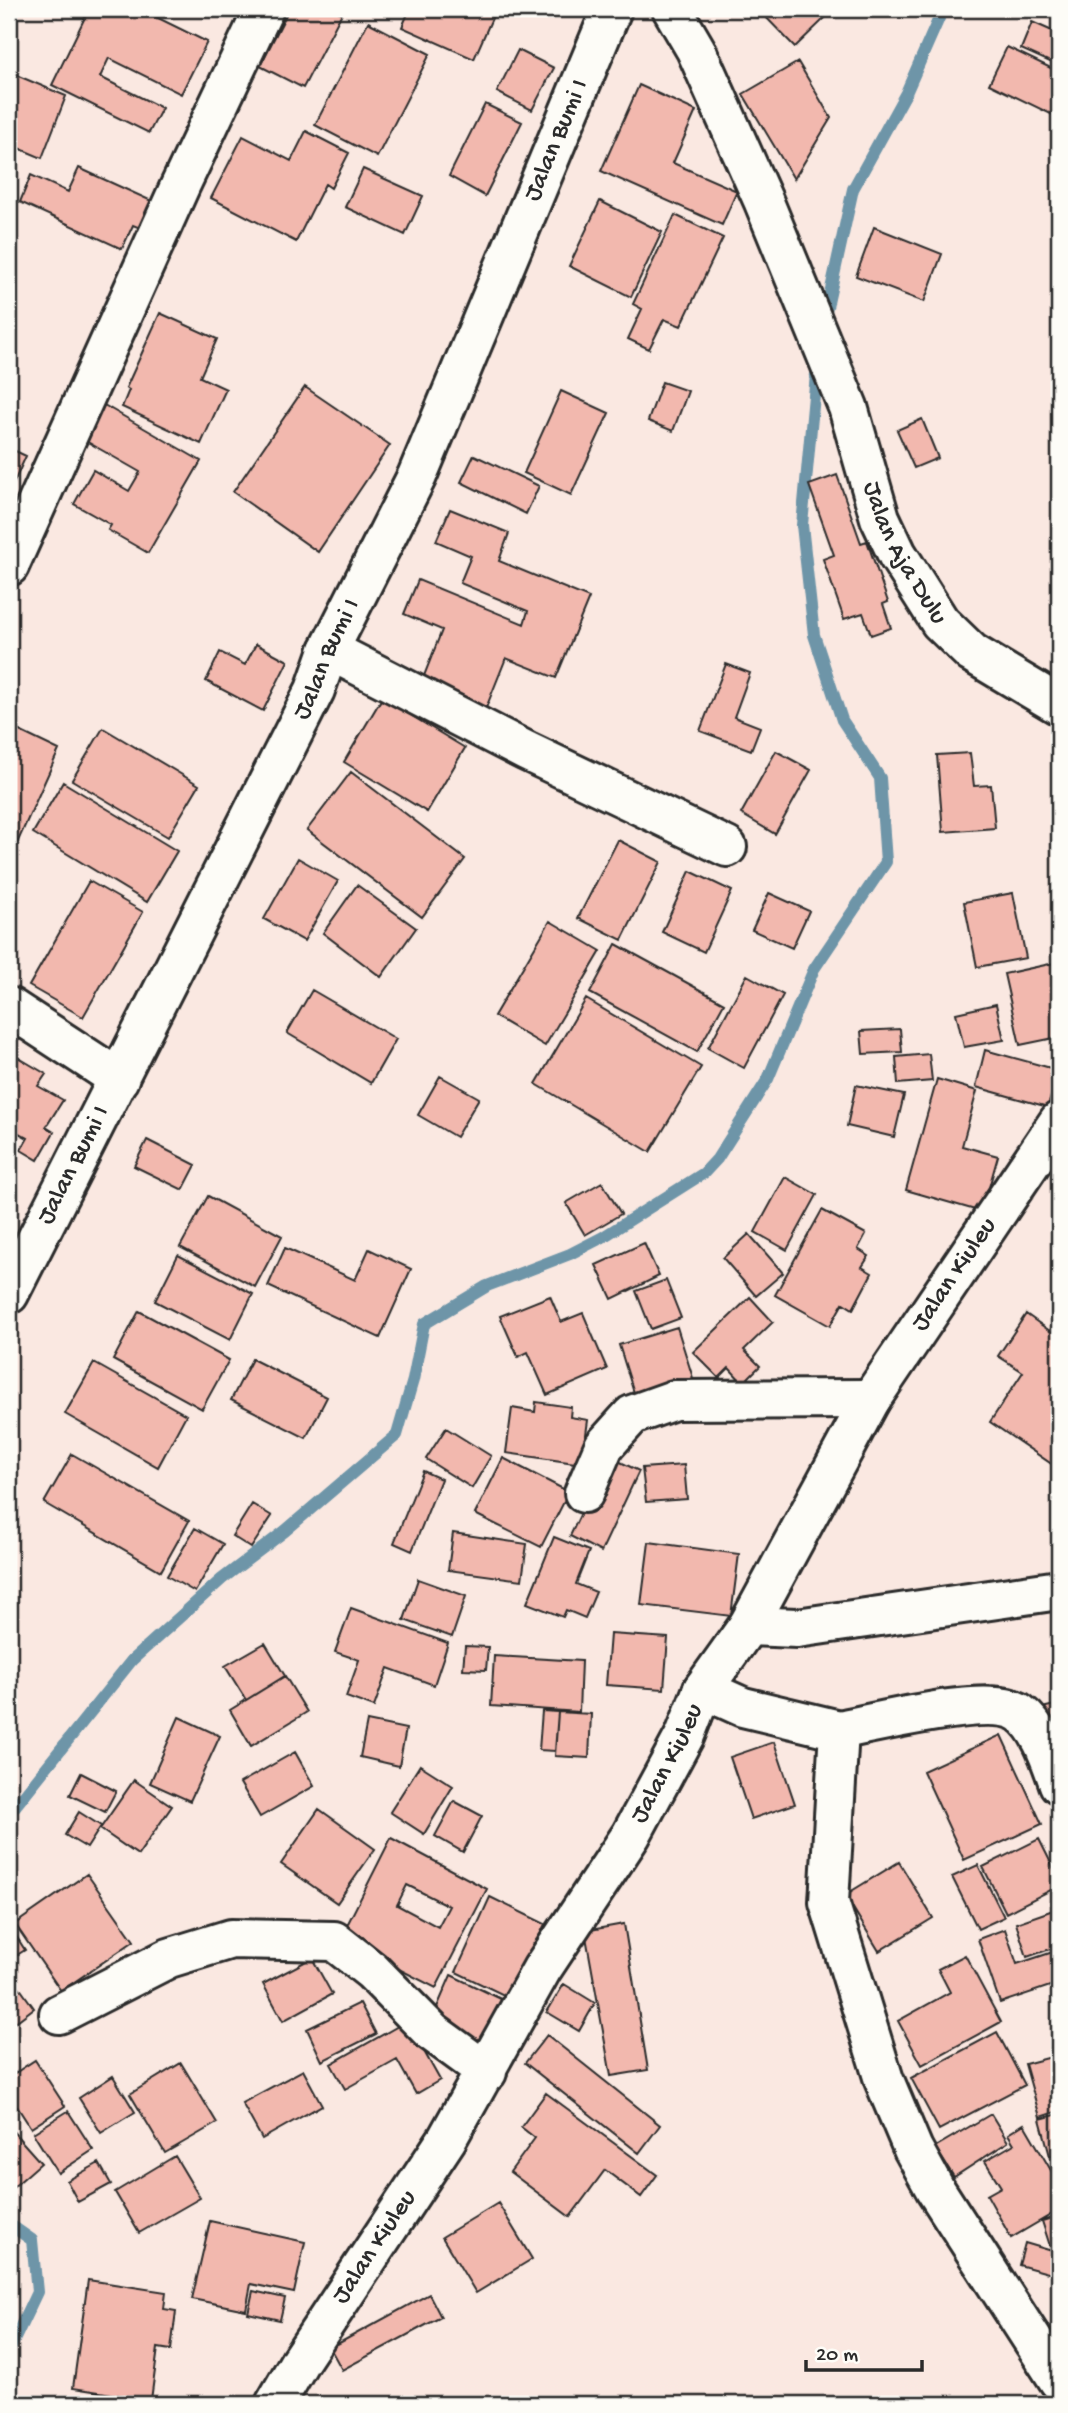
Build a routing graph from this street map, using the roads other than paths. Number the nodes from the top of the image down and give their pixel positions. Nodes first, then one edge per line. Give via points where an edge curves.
1 (264, 9) edge
2 (612, 9) edge
3 (672, 9) edge
4 (9, 566) edge
5 (329, 650) junction
6 (1059, 705) edge
7 (727, 847) dead end
8 (9, 1007) edge
9 (119, 1079) junction
10 (1059, 1121) edge
11 (9, 1294) edge
12 (871, 1399) junction
13 (584, 1493) dead end
14 (1059, 1590) edge
15 (748, 1626) junction
16 (703, 1689) junction
17 (838, 1730) junction
18 (1059, 1784) edge
19 (59, 2014) dead end
20 (487, 2072) junction
21 (1059, 2381) edge
22 (275, 2404) edge

1 - 4 street
2 - 5 street, Jalan Bumi I via 417,476
3 - 6 street, Jalan Aja Dulu via 696,50 763,200 848,407 880,518 920,594 940,622 972,653
5 - 7 street
5 - 9 street, Jalan Bumi I via 315,690
8 - 9 street
9 - 11 street, Jalan Bumi I
10 - 12 street, Jalan Kiuleu
12 - 13 street via 674,1400 632,1415 604,1446
12 - 15 street, Jalan Kiuleu
14 - 15 street via 797,1628
15 - 16 street, Jalan Kiuleu
16 - 17 street via 743,1707
16 - 20 street, Jalan Kiuleu via 685,1735 631,1835 542,1969
17 - 18 street via 947,1710 1007,1707 1030,1724
17 - 21 street via 829,1902 884,2080 934,2189
19 - 20 street via 169,1958 230,1939 334,1941 372,1971 432,2032
20 - 22 street, Jalan Kiuleu

